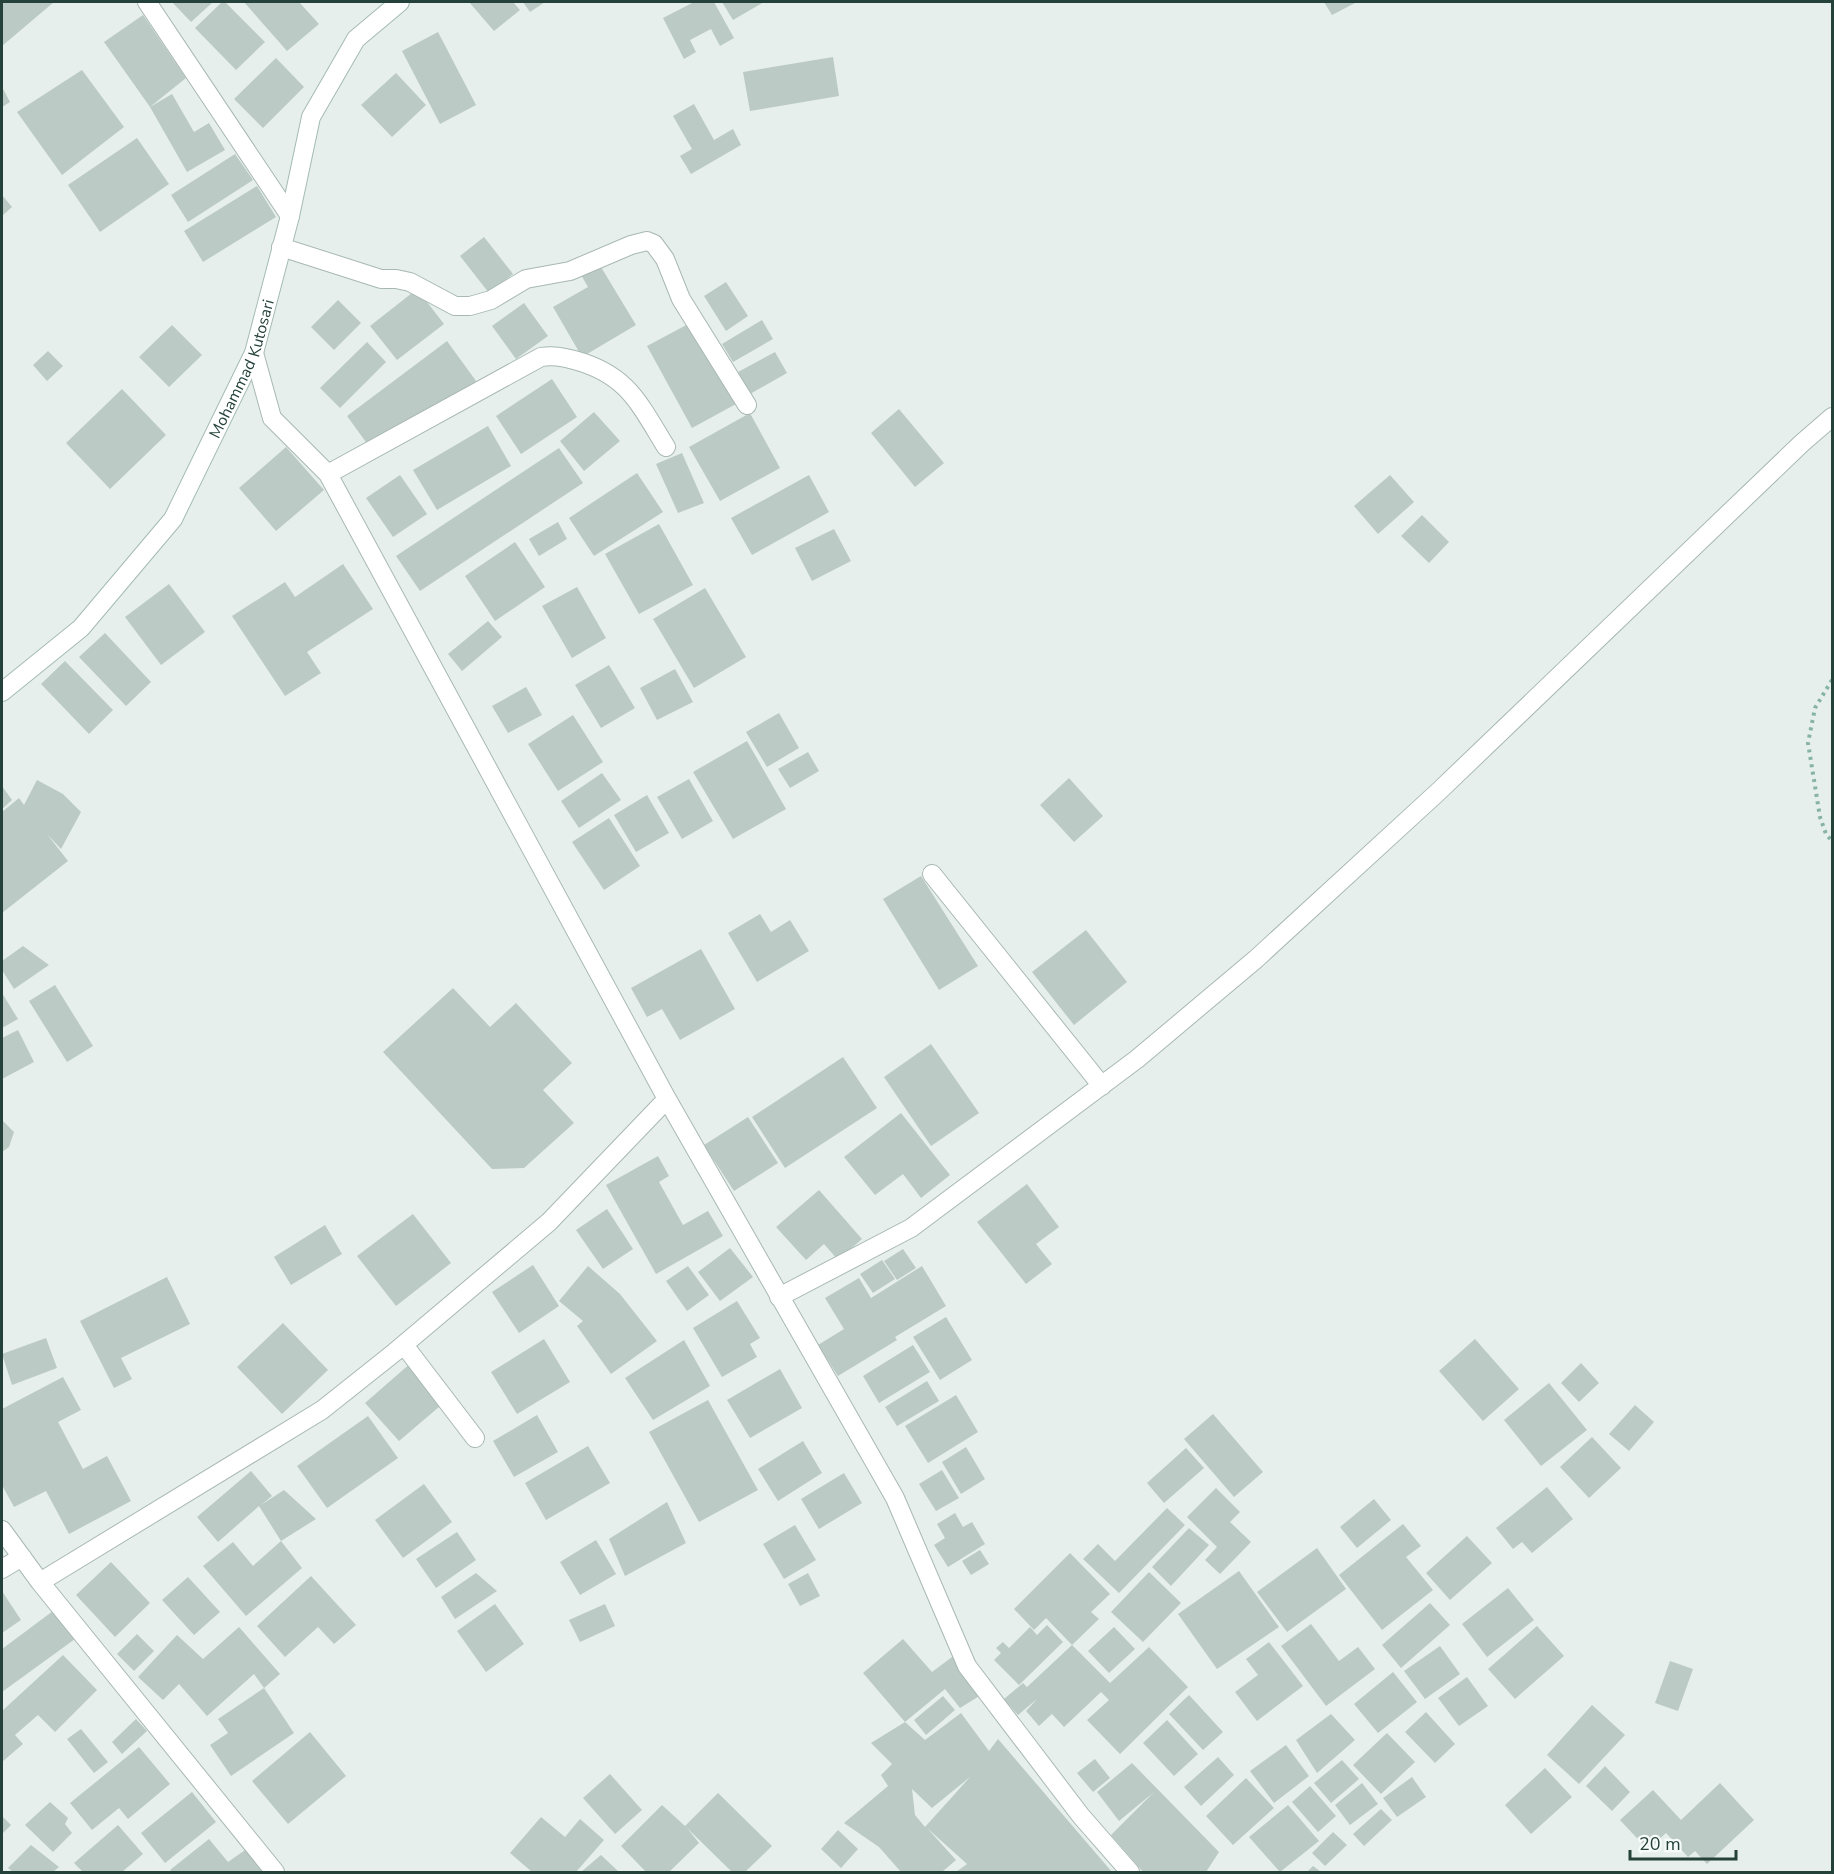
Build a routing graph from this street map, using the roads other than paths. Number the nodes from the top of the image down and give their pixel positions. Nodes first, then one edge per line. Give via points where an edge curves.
1 (147, 2) edge
2 (400, 2) edge
3 (290, 216) junction
4 (281, 247) junction
5 (254, 353) junction
6 (747, 405) dead end
7 (1833, 417) edge
8 (666, 447) dead end
9 (328, 474) junction
10 (2, 692) edge
11 (932, 874) dead end
12 (1102, 1086) junction
13 (667, 1099) junction
14 (779, 1297) junction
15 (404, 1345) junction
16 (476, 1438) dead end
17 (2, 1530) edge
18 (22, 1557) junction
19 (2, 1569) edge
20 (40, 1582) junction
21 (275, 1872) edge
22 (1130, 1872) edge

1 - 3 street
2 - 3 street, Mohammad Kutosari via 356,39 310,117
3 - 4 street, Mohammad Kutosari
4 - 5 street, Mohammad Kutosari
4 - 6 street via 381,279 410,282 455,306 470,306 491,300 526,279 570,271 647,241 665,259 681,299
5 - 9 street via 272,418
5 - 10 street, Mohammad Kutosari via 173,519 81,628
7 - 12 street via 1430,800 1256,959
8 - 9 street via 626,386 585,362 551,356 541,357
9 - 13 street
11 - 12 street
12 - 14 street via 912,1228
13 - 14 street
13 - 15 street via 549,1222
14 - 22 street via 896,1498 967,1666 1081,1816
15 - 16 street
15 - 20 street via 322,1410
17 - 18 street
18 - 19 street
18 - 20 street
20 - 21 street

